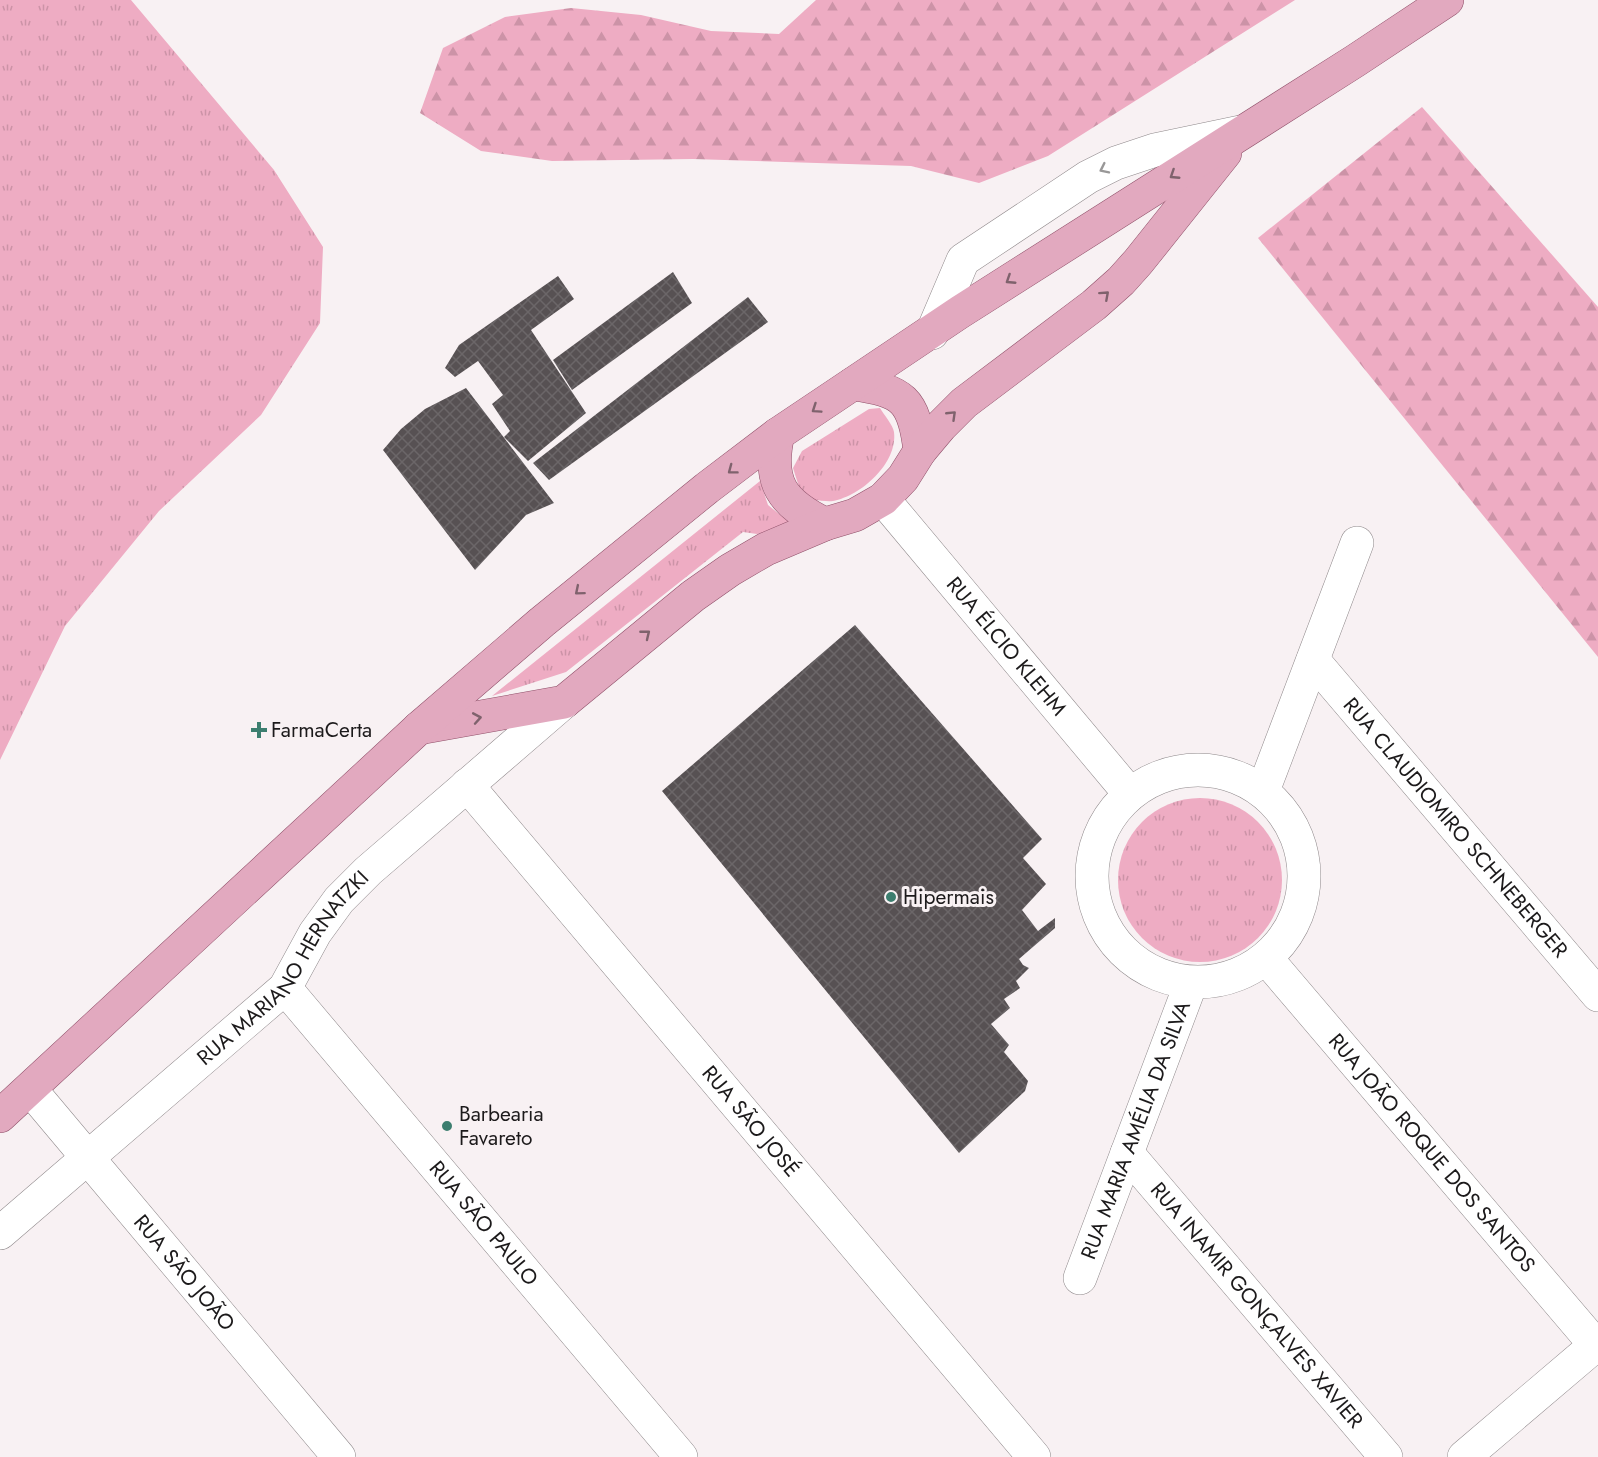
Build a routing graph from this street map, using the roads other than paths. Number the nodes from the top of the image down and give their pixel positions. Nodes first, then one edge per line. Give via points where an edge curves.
1 (1443, 1) edge
2 (1241, 132) junction
3 (932, 333) junction
4 (853, 384) junction
5 (778, 434) junction
6 (920, 451) junction
7 (883, 499) junction
8 (825, 524) junction
9 (1357, 543) dead end
10 (1313, 660) junction
11 (564, 702) junction
12 (419, 728) junction
13 (467, 785) junction
14 (1263, 791) junction
15 (1130, 794) junction
16 (1266, 958) junction
17 (1191, 983) junction
18 (285, 988) junction
19 (1598, 995) edge
20 (30, 1089) junction
21 (0, 1116) edge
22 (1127, 1153) junction
23 (88, 1158) junction
24 (0, 1233) edge
25 (1080, 1278) dead end
26 (1597, 1345) edge
27 (339, 1457) edge
28 (681, 1457) edge
29 (1034, 1457) edge
30 (1386, 1457) edge
31 (1464, 1457) edge

1 - 2 main road via 1356,61
2 -> 3 main road
2 -> 3 street via 1155,150 1088,177 963,260
6 -> 2 main road via 964,403 1094,305 1121,280
3 - 4 main road
4 -> 5 main road
4 - 6 main road via 879,388 903,399 917,423
5 - 8 main road via 774,465 781,488 805,514
5 -> 12 main road via 642,540
6 - 7 main road via 903,478
7 - 8 main road via 855,515
7 - 15 street, RUA ÉLCIO KLEHM
11 -> 8 main road via 730,570 766,549
9 - 10 street
10 - 14 street
10 - 19 street, RUA CLAUDIOMIRO SCHNEBERGER
12 -> 11 main road
11 - 13 street, RUA MARIANO HERNATZKI
12 - 20 main road
13 - 18 street, RUA MARIANO HERNATZKI via 339,900 315,933
13 - 29 street, RUA SÃO JOSÉ
14 - 15 street via 1232,775 1196,769 1161,776
14 - 16 street via 1285,814 1295,833 1305,874 1300,906 1292,925
15 - 17 street via 1098,840 1092,867 1096,904 1102,922 1118,946 1138,964 1164,977
16 - 17 street via 1227,979
16 - 26 street, RUA JOÃO ROQUE DOS SANTOS
17 - 22 street, RUA MARIA AMÉLIA DA SILVA
18 - 23 street, RUA MARIANO HERNATZKI
18 - 28 street, RUA SÃO PAULO
20 - 21 main road
20 - 23 street, RUA SÃO JOÃO
22 - 25 street, RUA MARIA AMÉLIA DA SILVA
22 - 30 street, RUA INAMIR GONÇALVES XAVIER
23 - 24 street, RUA MARIANO HERNATZKI
23 - 27 street, RUA SÃO JOÃO
26 - 31 street

